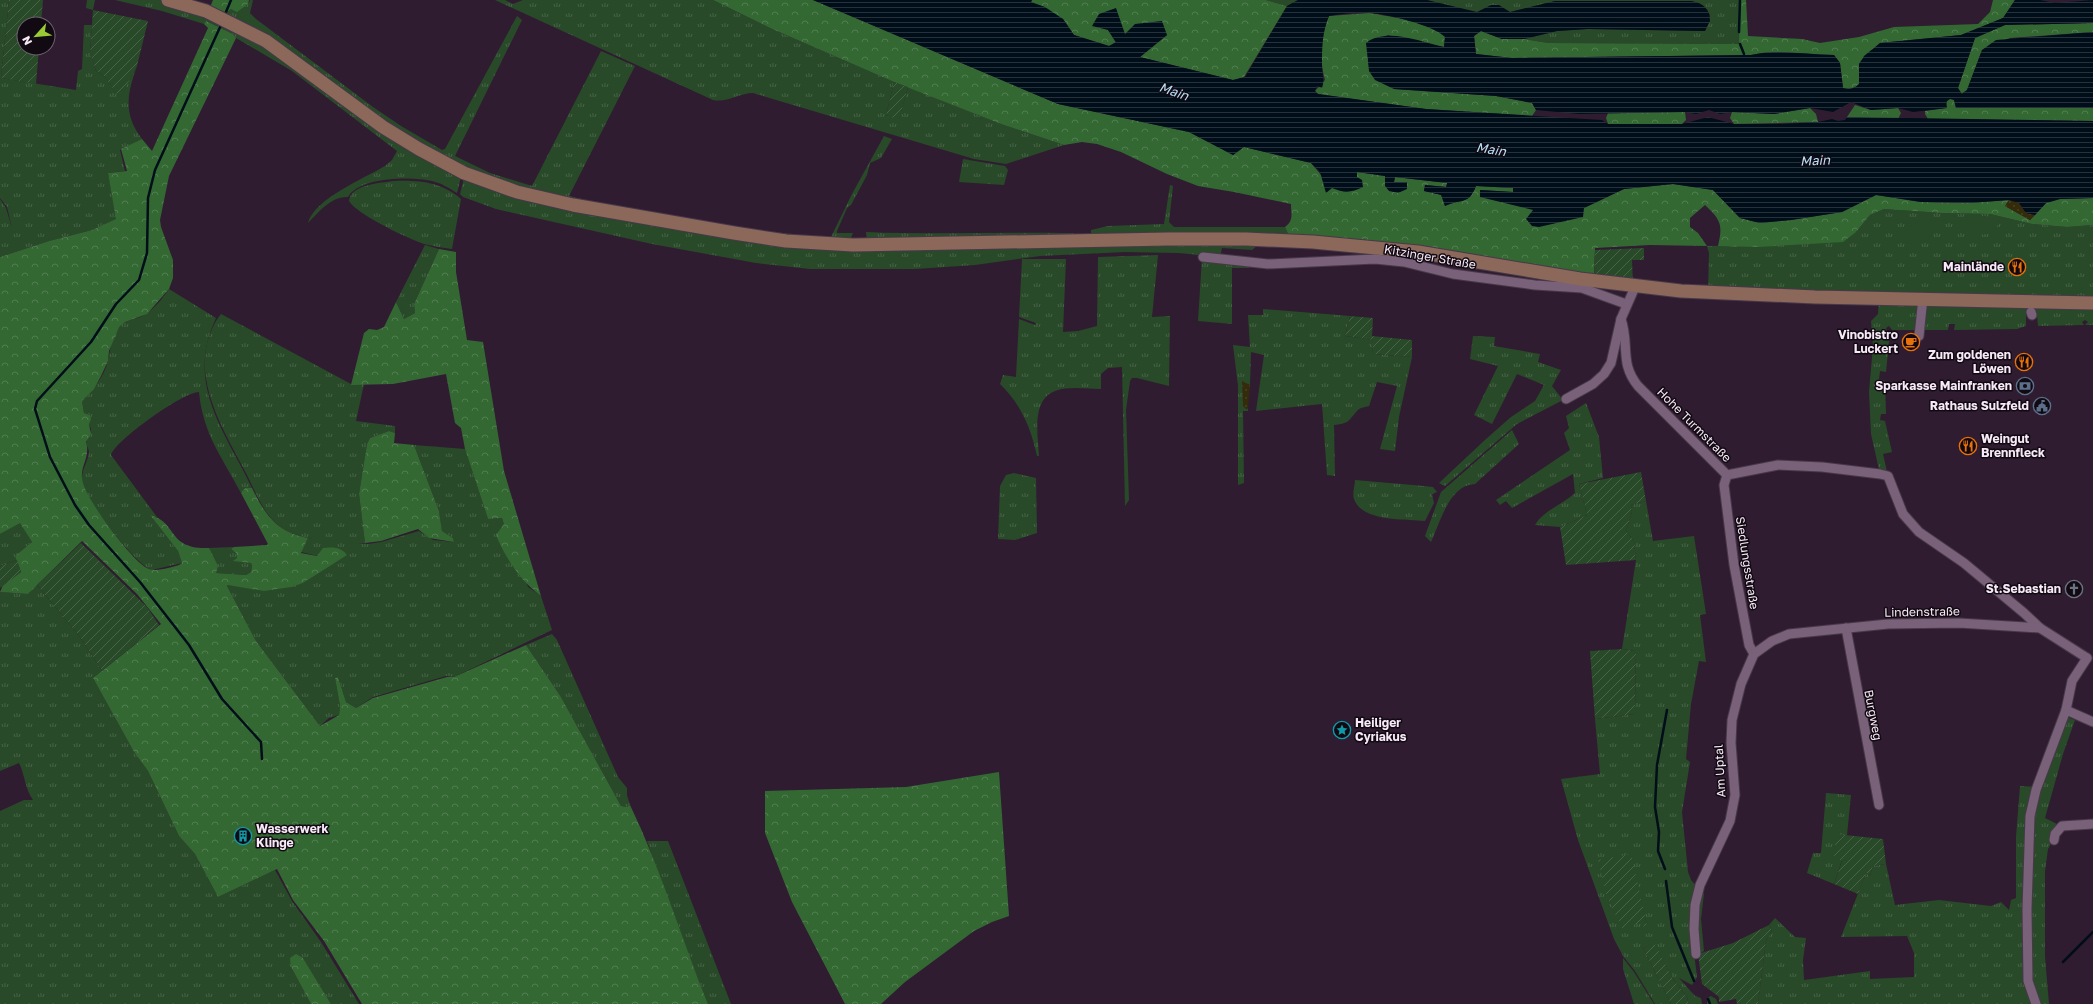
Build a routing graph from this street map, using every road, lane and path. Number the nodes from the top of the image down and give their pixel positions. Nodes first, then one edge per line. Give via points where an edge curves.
1 (168, 0) edge
2 (1203, 257) dead end
3 (1635, 287) junction
4 (1923, 298) junction
5 (2093, 303) edge
6 (1626, 304) junction
7 (1621, 319) junction
8 (1919, 336) dead end
9 (1566, 399) dead end
10 (1727, 475) junction
11 (1846, 628) junction
12 (2040, 628) junction
13 (1754, 654) junction
14 (2090, 657) edge
15 (2066, 710) junction
16 (2093, 722) edge
17 (1879, 805) dead end
18 (2093, 824) edge
19 (2054, 840) dead end
20 (1696, 954) dead end
21 (2036, 1004) edge

1 - 3 main road via 206,11 266,41 383,127 448,165 493,184 573,205 734,233 821,244 902,245 1168,239 1313,242 1418,252
2 - 6 street, Kitzinger Straße via 1268,264 1375,259 1404,262 1453,274 1535,285 1582,288
3 - 4 main road via 1734,294
3 - 6 street
4 - 5 main road
4 - 8 street
6 - 7 street
7 - 9 street via 1610,363 1604,374 1593,384
7 - 10 street, Hohe Turmstraße via 1626,332 1626,364 1633,380
10 - 12 street, Hohe Turmstraße via 1778,465 1822,466 1888,476 1903,514 1920,532 1964,564
10 - 13 street, Siedlungsstraße via 1724,485 1734,565 1749,645
11 - 12 street, Lindenstraße via 1888,624 1959,623
11 - 13 street, Lindenstraße via 1789,634 1772,641
11 - 17 street, Burgweg
12 - 14 street, Lindenstraße
13 - 20 street, Am Uptal via 1740,684 1732,720 1735,796 1730,821 1700,885 1695,905
14 - 15 street via 2072,681
15 - 16 street
15 - 21 street via 2032,802 2028,830 2028,981
18 - 19 street via 2062,826 2055,834

